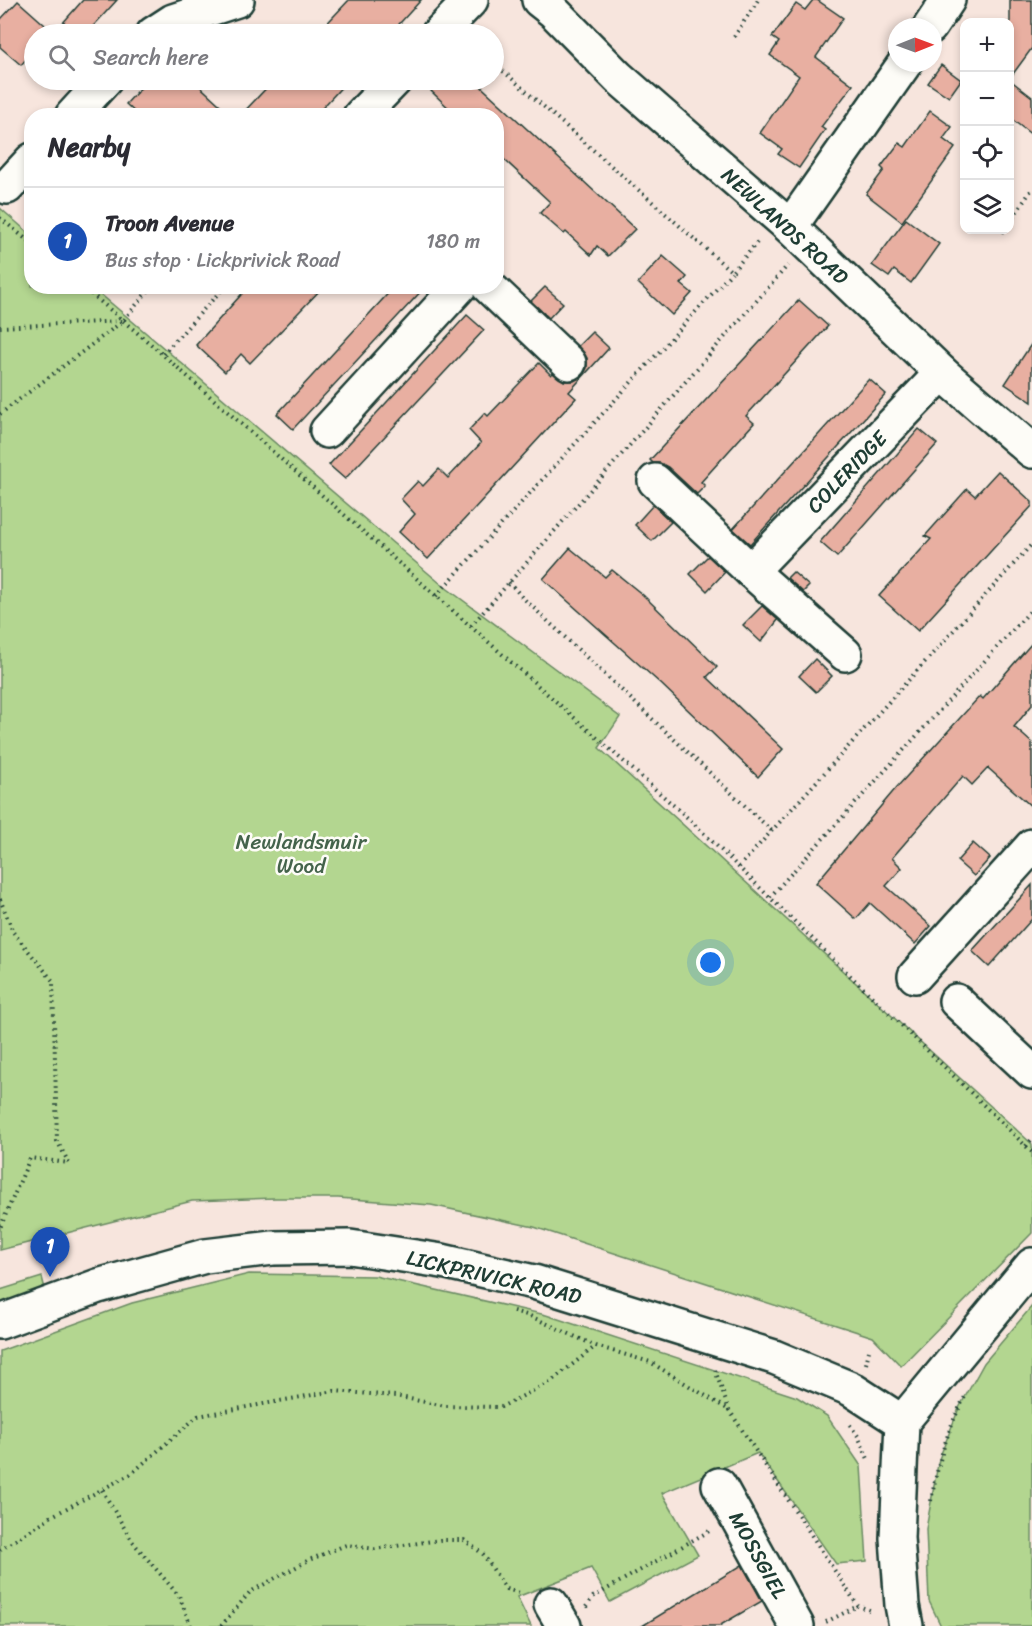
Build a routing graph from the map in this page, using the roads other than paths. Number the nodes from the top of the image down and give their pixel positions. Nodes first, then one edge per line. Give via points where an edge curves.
1 (237, 0) edge
2 (471, 0) edge
3 (948, 0) edge
4 (551, 4) edge
5 (936, 18) edge
6 (169, 24) edge
7 (448, 24) edge
8 (898, 72) edge
9 (96, 90) edge
10 (385, 90) edge
11 (79, 108) edge
12 (368, 108) edge
13 (24, 172) edge
14 (4, 203) edge
15 (792, 229) junction
16 (452, 294) edge
17 (497, 294) edge
18 (570, 363) dead end
19 (942, 373) junction
20 (327, 431) dead end
21 (1032, 451) edge
22 (655, 481) dead end
23 (751, 571) junction
24 (845, 654) dead end
25 (1032, 846) edge
26 (915, 976) dead end
27 (956, 1001) dead end
28 (1032, 1072) edge
29 (1032, 1265) edge
30 (0, 1322) edge
31 (902, 1422) junction
32 (719, 1485) dead end
33 (893, 1620) edge
34 (797, 1626) edge

1 - 6 street
2 - 7 street
3 - 5 street
4 - 15 street, NEWLANDS ROAD via 618,77
8 - 15 street
9 - 11 street
10 - 12 street
13 - 14 street
15 - 19 street, NEWLANDS ROAD
16 - 20 street
17 - 18 street
19 - 21 street, NEWLANDS ROAD
19 - 23 street, COLERIDGE
22 - 23 street
23 - 24 street
25 - 26 street
27 - 28 street
29 - 31 street
30 - 31 street, LICKPRIVICK ROAD via 98,1286 206,1256 273,1248 350,1247 442,1261 534,1282 774,1357 859,1393
31 - 33 street via 897,1538 902,1605
32 - 34 street, MOSSGIEL

